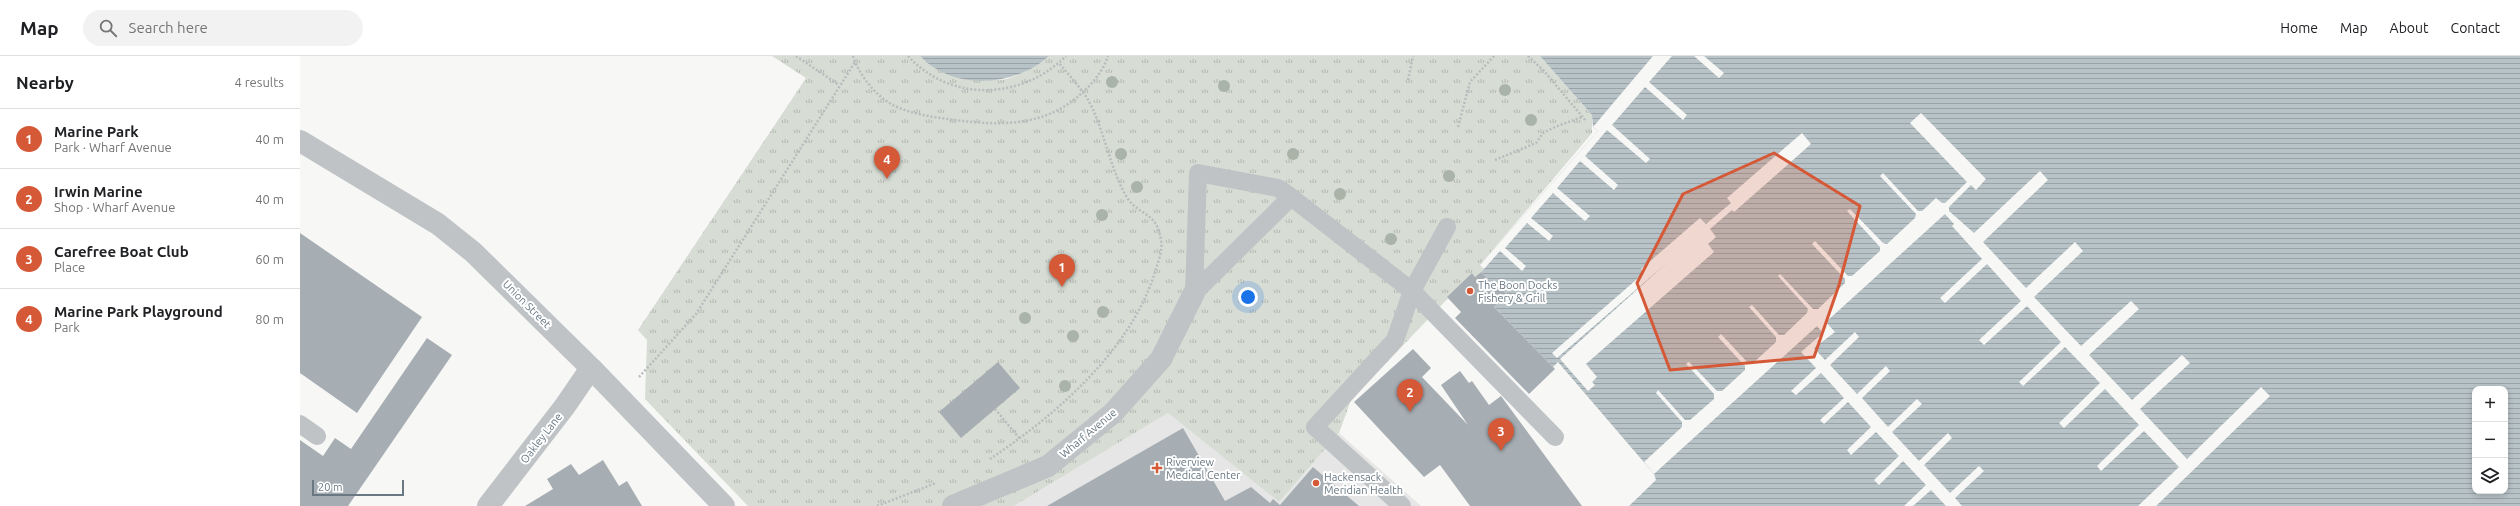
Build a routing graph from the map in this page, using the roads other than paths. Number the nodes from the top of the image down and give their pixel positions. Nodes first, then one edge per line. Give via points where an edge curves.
1 (300, 140) edge
2 (1291, 197) junction
3 (1447, 227) dead end
4 (1412, 291) junction
5 (1194, 293) junction
6 (591, 368) junction
7 (300, 424) edge
8 (318, 436) dead end
9 (1555, 437) dead end
10 (488, 506) edge
11 (724, 506) edge
12 (953, 506) edge
13 (1402, 506) edge

1 - 6 street, Union Street via 443,228 489,267
2 - 4 lane
2 - 5 lane
2 - 5 lane via 1278,188 1198,173
3 - 4 lane
4 - 9 lane
4 - 13 lane via 1395,340 1315,427
5 - 12 street, Wharf Avenue via 1161,359 1113,413 1048,466
6 - 10 street, Oakley Lane
6 - 11 street, Union Street
7 - 8 lane

